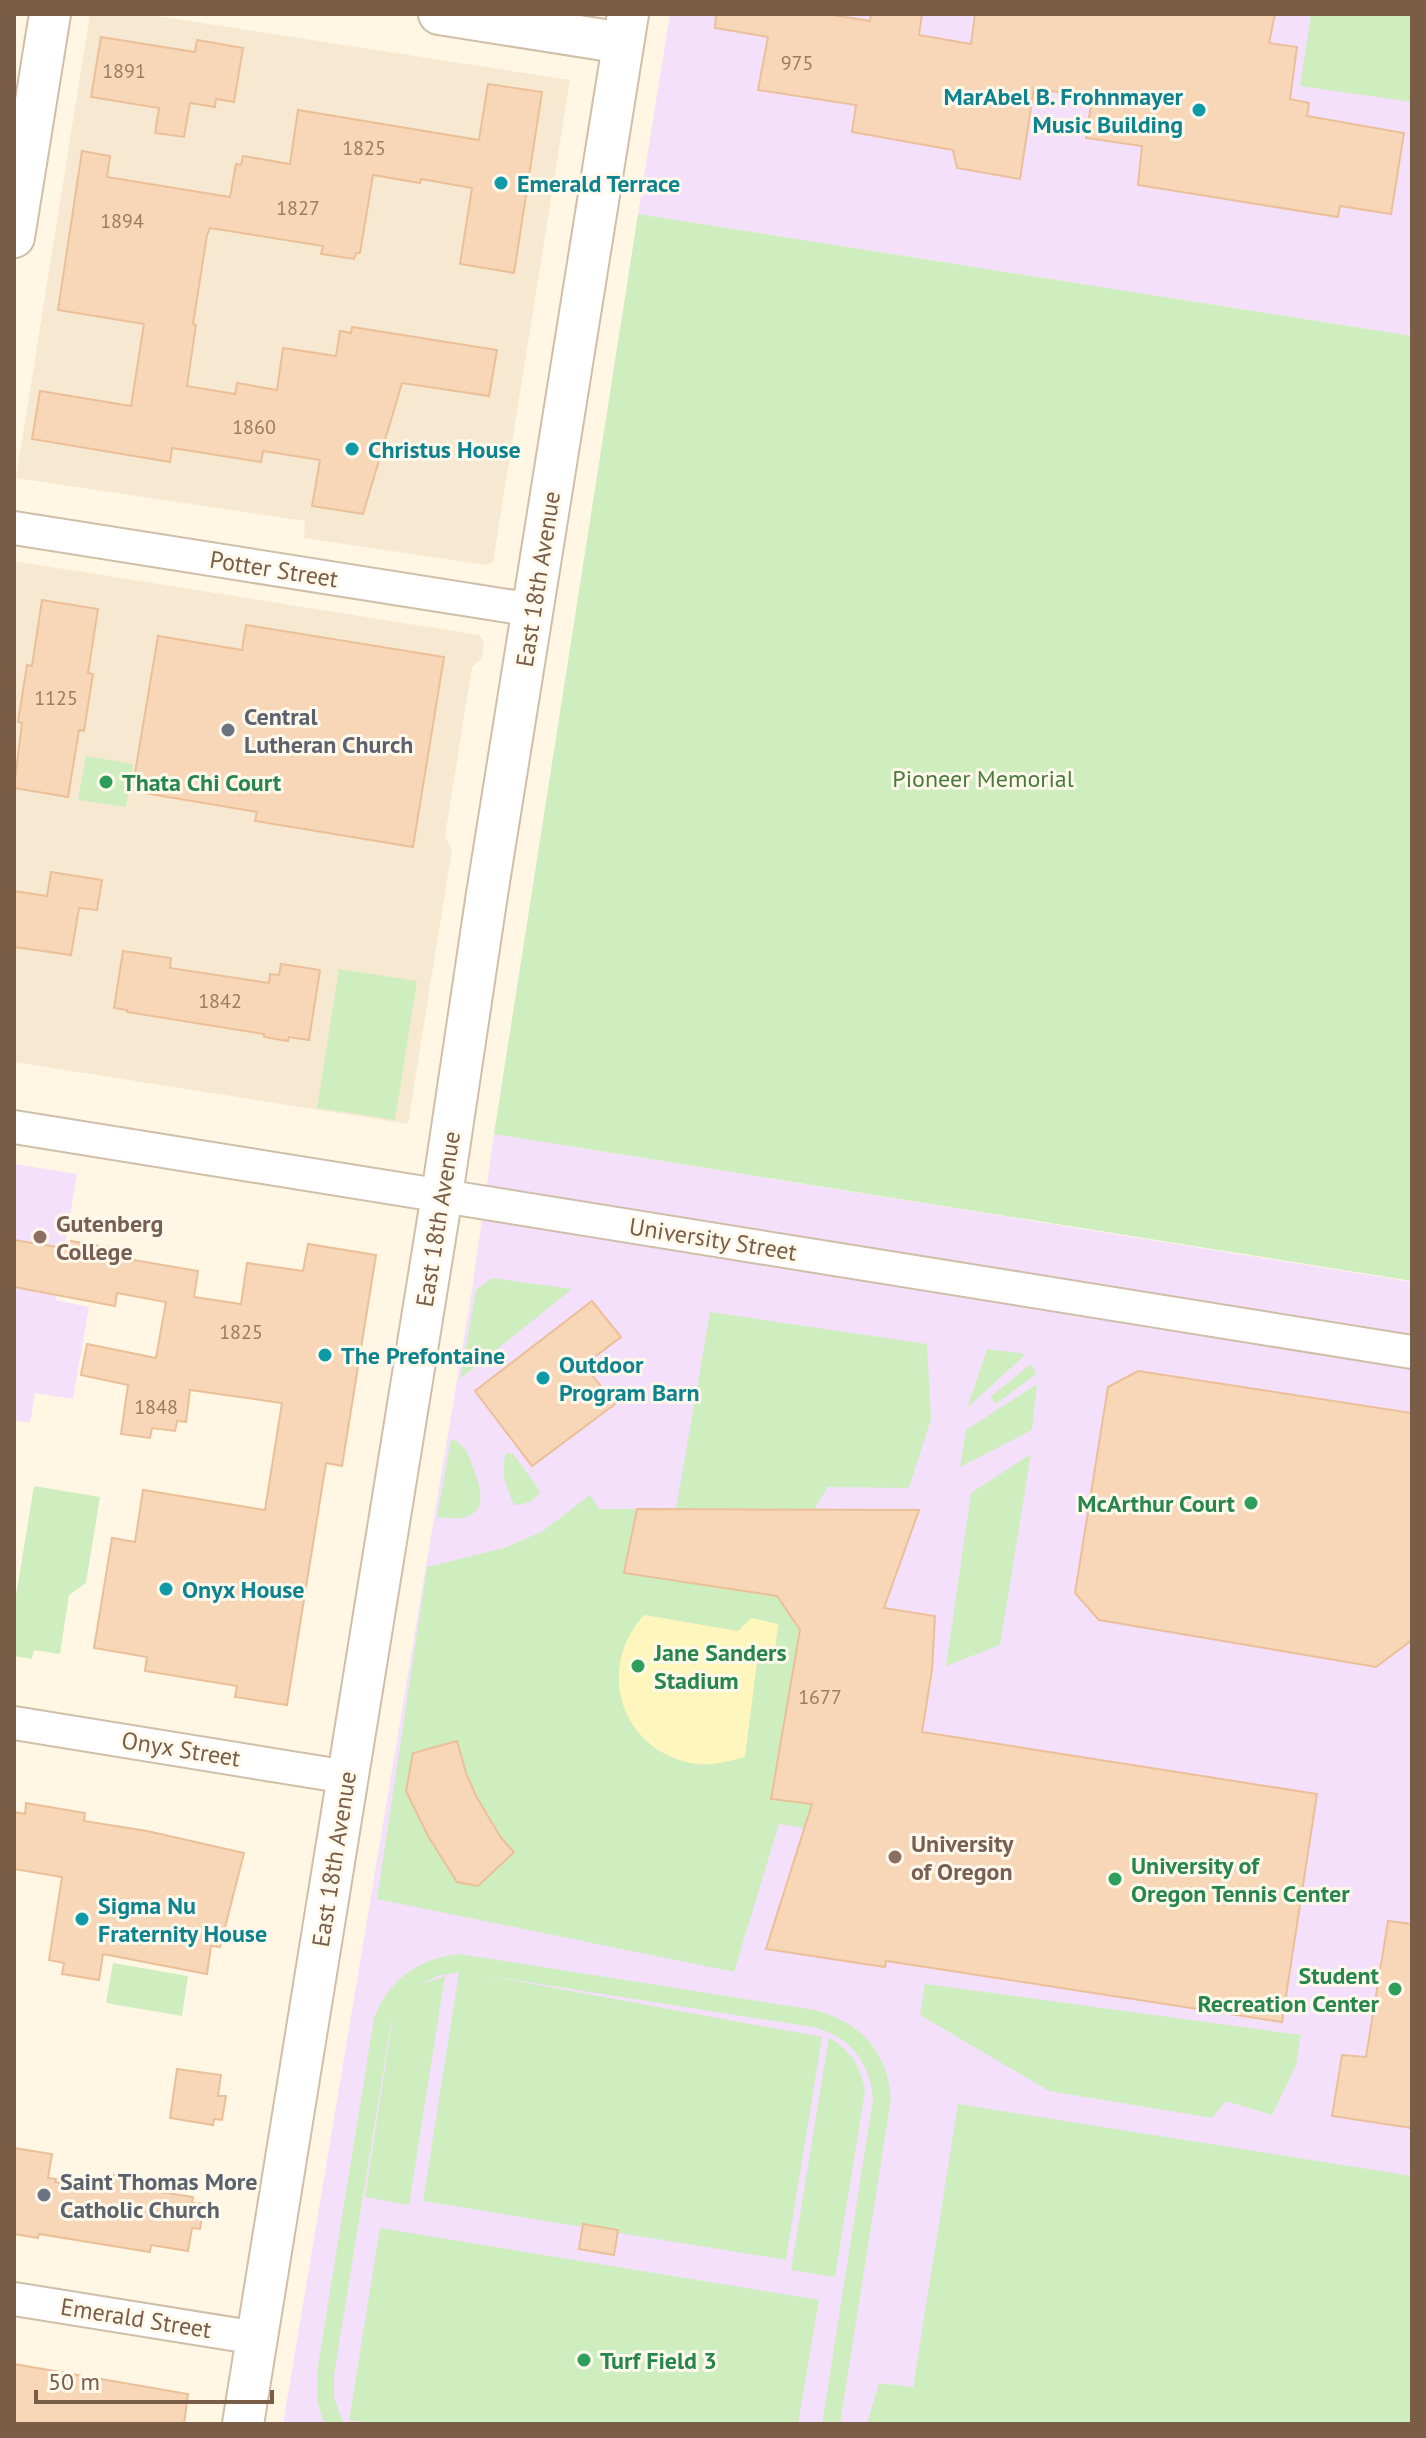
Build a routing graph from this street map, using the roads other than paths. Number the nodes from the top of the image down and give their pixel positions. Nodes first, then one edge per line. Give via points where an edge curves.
1 (50, 14) edge
2 (439, 14) edge
3 (626, 28) edge
4 (14, 237) edge
5 (14, 528) edge
6 (533, 610) junction
7 (14, 1127) edge
8 (442, 1195) junction
9 (1412, 1352) edge
10 (14, 1723) edge
11 (347, 1777) junction
12 (14, 2299) edge
13 (257, 2338) junction
14 (243, 2424) edge

1 - 4 street
2 - 3 street
3 - 6 street, East 18th Avenue
5 - 6 street, Potter Street
6 - 8 street, East 18th Avenue
7 - 8 street, University Street
8 - 9 street, University Street
8 - 11 street, East 18th Avenue
10 - 11 street, Onyx Street
11 - 13 street, East 18th Avenue
12 - 13 street, Emerald Street
13 - 14 street, East 18th Avenue

